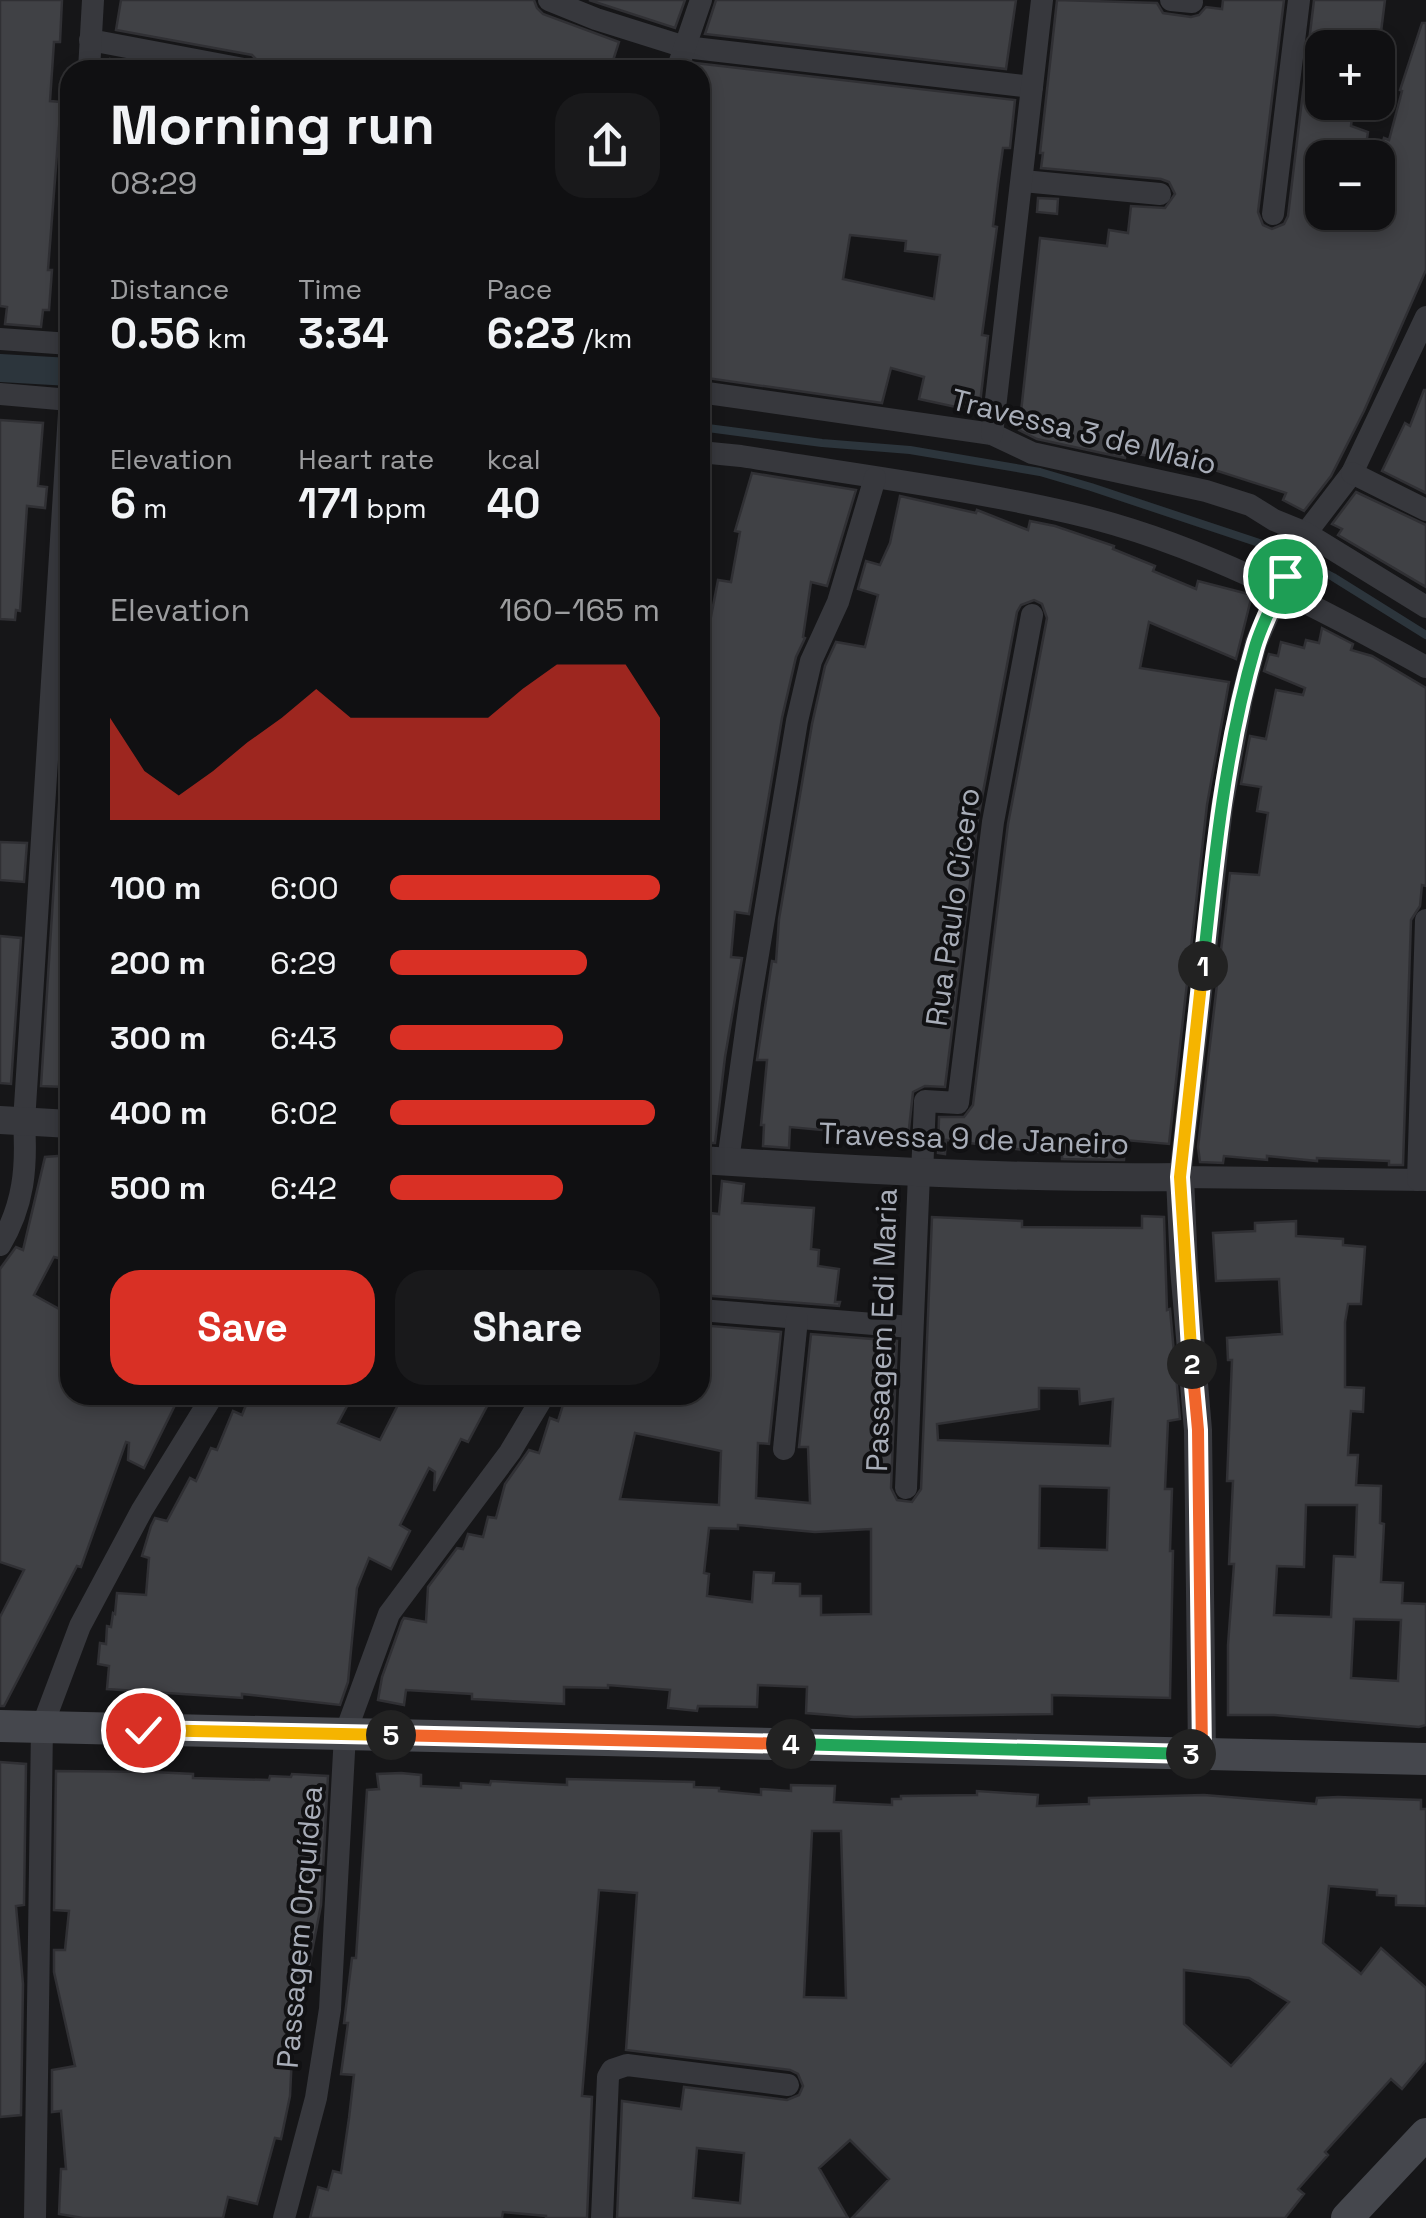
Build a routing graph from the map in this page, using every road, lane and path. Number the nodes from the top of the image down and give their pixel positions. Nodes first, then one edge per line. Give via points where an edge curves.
1 (93, 0) edge
2 (550, 0) edge
3 (701, 0) edge
4 (1042, 0) edge
5 (1299, 0) edge
6 (90, 40) junction
7 (685, 47) junction
8 (89, 60) edge
9 (196, 60) edge
10 (681, 60) edge
11 (1032, 87) junction
12 (1022, 180) junction
13 (1160, 194) dead end
14 (1272, 214) dead end
15 (1426, 317) edge
16 (0, 338) edge
17 (60, 343) edge
18 (710, 393) edge
19 (0, 394) edge
20 (60, 398) edge
21 (992, 434) junction
22 (710, 453) edge
23 (1352, 473) junction
24 (875, 478) junction
25 (1426, 510) edge
26 (60, 523) edge
27 (1306, 537) junction
28 (1282, 582) junction
29 (1426, 607) edge
30 (1032, 615) dead end
31 (1426, 666) edge
32 (1426, 920) edge
33 (12, 1121) edge
34 (60, 1123) edge
35 (714, 1160) edge
36 (920, 1174) junction
37 (1180, 1177) junction
38 (1422, 1180) edge
39 (0, 1244) edge
40 (710, 1311) edge
41 (797, 1319) junction
42 (912, 1326) junction
43 (207, 1405) edge
44 (538, 1405) edge
45 (784, 1449) dead end
46 (906, 1488) dead end
47 (0, 1726) edge
48 (42, 1727) junction
49 (345, 1734) junction
50 (1202, 1754) junction
51 (1426, 1759) edge
52 (788, 2085) dead end
53 (1426, 2134) edge
54 (34, 2218) edge
55 (284, 2218) edge
56 (602, 2218) edge
57 (1347, 2218) edge

1 - 6 street
2 - 7 street
3 - 7 street
4 - 11 street
5 - 14 street
6 - 8 street
6 - 9 street
7 - 10 street
7 - 11 street
11 - 12 street
12 - 13 street
12 - 21 street
15 - 23 street
16 - 17 street
18 - 21 street, Travessa 3 de Maio
19 - 20 street
21 - 27 street, Travessa 3 de Maio via 1032,453 1250,505
22 - 24 street
23 - 25 street
23 - 27 street
24 - 28 street via 1073,513
24 - 35 street via 838,602 811,661 750,1002
26 - 33 street
27 - 28 street
27 - 29 street, Travessa 3 de Maio
28 - 31 street
28 - 37 street via 1256,643 1222,807
30 - 36 street, Rua Paulo Cícero via 993,822 958,1103 924,1101
32 - 38 street
33 - 34 street
33 - 39 street via 27,1167 15,1220
35 - 36 street, Travessa 9 de Janeiro
36 - 37 street, Travessa 9 de Janeiro
36 - 42 street, Passagem Edi Maria
37 - 38 street, Travessa 9 de Janeiro
37 - 50 street via 1198,1430
40 - 41 street
41 - 42 street
41 - 45 street
42 - 46 street, Passagem Edi Maria
43 - 48 street via 80,1626
44 - 49 street, Passagem Orquídea via 389,1614
47 - 48 main road
48 - 49 main road
48 - 54 street
49 - 50 main road
49 - 55 street, Passagem Orquídea via 330,2008 316,2098
50 - 51 main road
52 - 56 street via 627,2065 612,2070
53 - 57 main road

